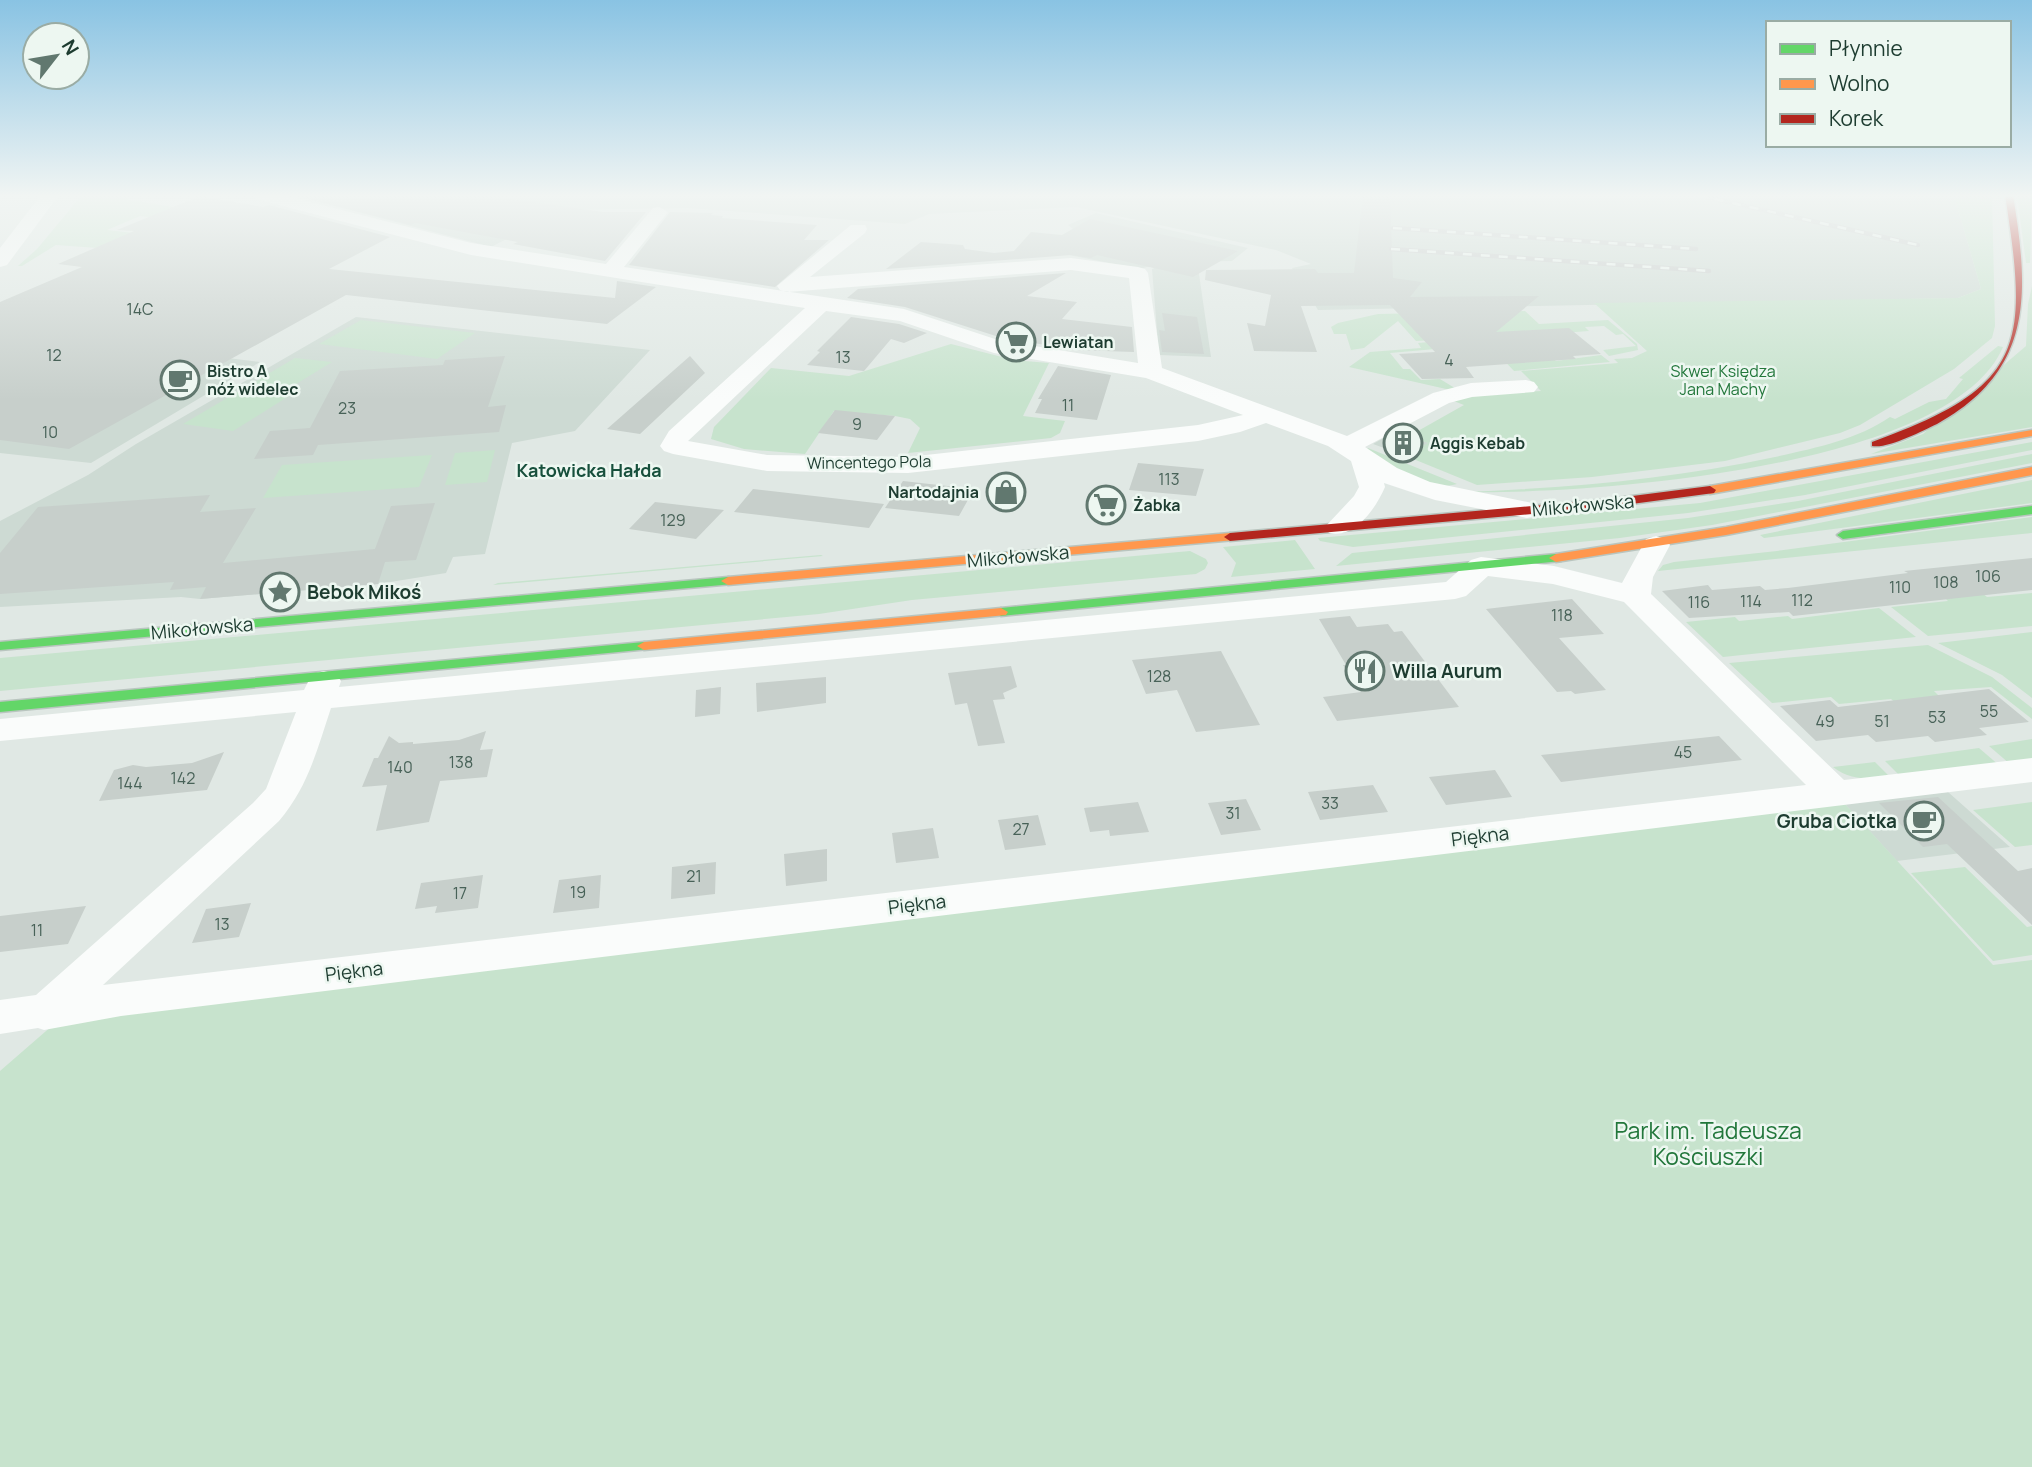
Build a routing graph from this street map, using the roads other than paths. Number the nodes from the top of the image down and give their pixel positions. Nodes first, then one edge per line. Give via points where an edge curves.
1 (563, 263) edge
2 (617, 263) edge
3 (815, 263) edge
4 (611, 271) junction
5 (2026, 278) edge
6 (781, 291) junction
7 (821, 304) junction
8 (1151, 372) junction
9 (1513, 375) dead end
10 (1267, 415) junction
11 (2032, 433) edge
12 (1356, 454) junction
13 (2032, 471) edge
14 (1798, 476) junction
15 (1527, 510) junction
16 (2032, 510) edge
17 (1339, 527) junction
18 (1824, 537) dead end
19 (1192, 540) junction
20 (1656, 545) junction
21 (1719, 549) dead end
22 (1213, 552) dead end
23 (1480, 566) junction
24 (1217, 572) dead end
25 (1180, 596) junction
26 (1634, 596) junction
27 (0, 646) edge
28 (321, 689) junction
29 (0, 707) edge
30 (0, 730) edge
31 (2032, 771) edge
32 (1835, 793) junction
33 (44, 1013) junction
34 (0, 1017) edge

1 - 4 street
2 - 4 street
3 - 6 street
4 - 6 street
5 - 14 main road via 2014,351 1988,383 1935,419
6 - 7 street
6 - 8 street via 1071,264 1138,273
7 - 8 street via 904,315 994,346
7 - 10 street, Wincentego Pola via 678,436 673,446 767,463 908,464 1198,433
8 - 10 street
9 - 12 street via 1526,387 1471,390 1441,398
10 - 12 street
11 - 14 main road, Mikołowska
12 - 15 street via 1404,482
12 - 17 street via 1372,487 1366,500
13 - 20 main road
14 - 15 main road, Mikołowska via 1709,492
15 - 17 main road, Mikołowska
16 - 18 main road
17 - 19 main road, Mikołowska
19 - 22 main road
19 - 27 main road, Mikołowska
20 - 21 main road
20 - 23 main road
20 - 26 street via 1638,577
23 - 25 main road
23 - 26 street via 1554,575
23 - 28 street via 1455,590
24 - 25 main road
25 - 28 main road
26 - 32 street
28 - 29 main road
28 - 30 street
28 - 33 street via 282,794
31 - 32 street, Piękna
32 - 33 street, Piękna via 76,1005
33 - 34 street, Piękna

